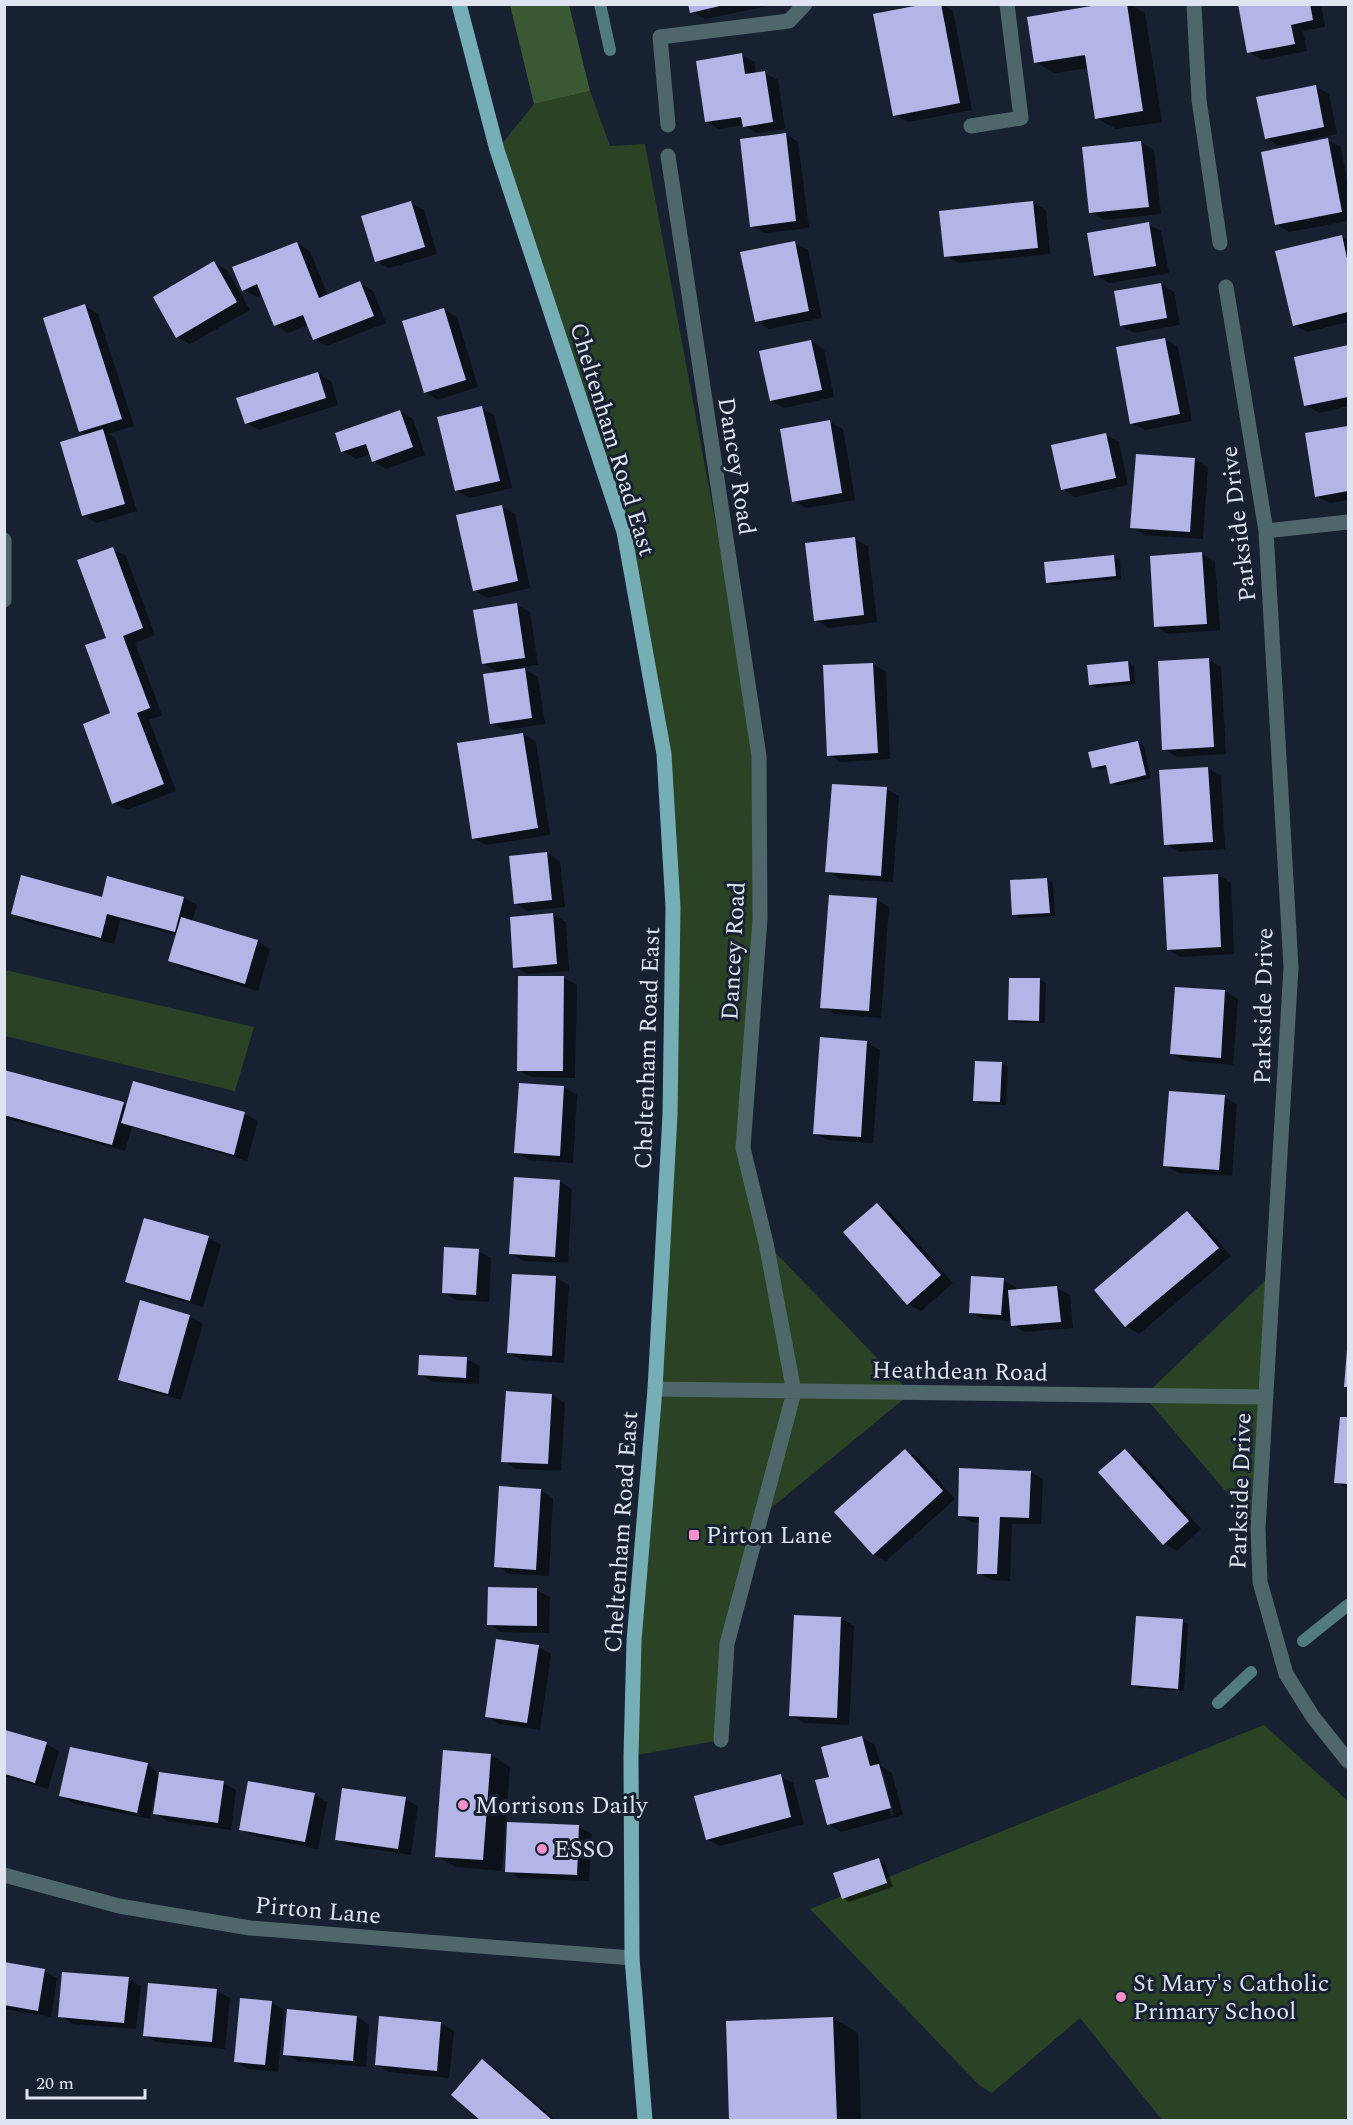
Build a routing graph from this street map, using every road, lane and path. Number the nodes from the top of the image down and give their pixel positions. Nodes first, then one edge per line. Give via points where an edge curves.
1 (459, 4) edge
2 (805, 4) edge
3 (1007, 4) edge
4 (1194, 4) edge
5 (668, 125) dead end
6 (971, 126) dead end
7 (668, 156) dead end
8 (1220, 243) dead end
9 (1226, 287) dead end
10 (1348, 522) edge
11 (1266, 531) junction
12 (4, 540) edge
13 (4, 600) edge
14 (655, 1389) junction
15 (794, 1392) junction
16 (1266, 1397) junction
17 (721, 1740) dead end
18 (1348, 1761) edge
19 (4, 1875) edge
20 (632, 1958) junction
21 (645, 2121) edge

1 - 14 main road, Cheltenham Road East via 497,150 624,532 664,754 673,930 669,1115
2 - 5 street via 789,21 660,38
3 - 6 street via 1021,118
4 - 8 street via 1199,100
7 - 15 street, Dancey Road via 759,756 760,918 743,1148 766,1243
9 - 11 street, Parkside Drive
10 - 11 street
11 - 16 street, Parkside Drive via 1291,967
12 - 13 street
14 - 15 street, Heathdean Road
14 - 20 main road, Cheltenham Road East via 634,1641
15 - 16 street, Heathdean Road
15 - 17 street, Dancey Road via 727,1644
16 - 18 street, Parkside Drive via 1258,1529 1260,1582 1286,1674
19 - 20 street, Pirton Lane via 119,1906 250,1928
20 - 21 main road, Cheltenham Road East

